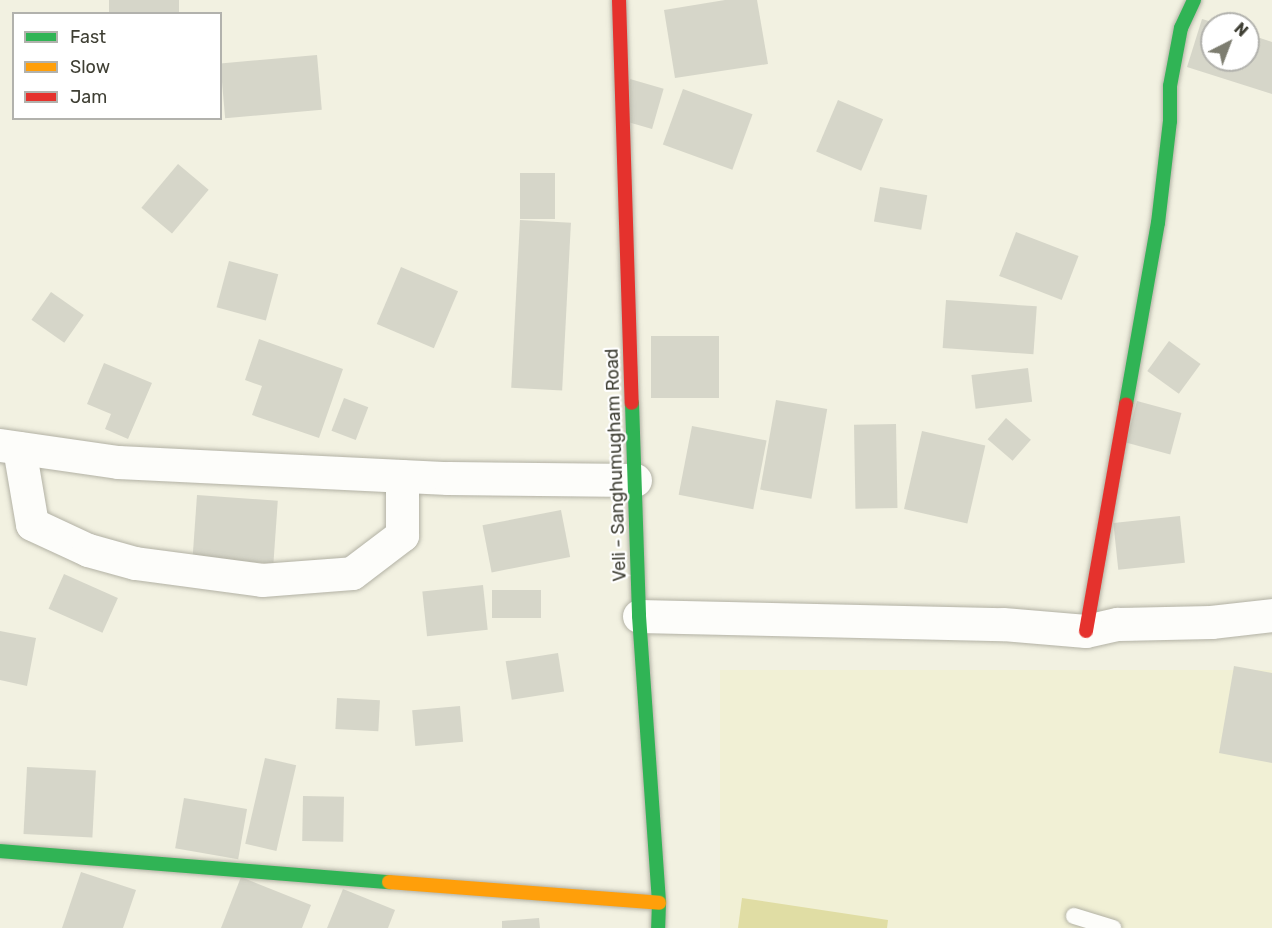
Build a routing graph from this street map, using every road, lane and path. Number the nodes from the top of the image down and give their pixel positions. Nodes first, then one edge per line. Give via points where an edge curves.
1 (619, 0) edge
2 (1194, 0) edge
3 (10, 447) edge
4 (402, 476) junction
5 (635, 480) junction
6 (1272, 615) edge
7 (639, 616) junction
8 (1086, 631) junction
9 (0, 851) edge
10 (659, 903) junction
11 (1074, 916) dead end
12 (658, 928) edge
13 (1113, 928) edge

1 - 5 street, Veli - Sanghumugham Road
2 - 8 street via 1181,28 1170,86 1170,121 1158,222
3 - 4 street via 118,462
3 - 4 street via 32,524 88,550 135,563 262,580 352,573 402,535
4 - 5 street
5 - 7 street, Veli - Sanghumugham Road
6 - 8 street via 1211,622 1117,624
7 - 8 street via 1003,624
7 - 10 street, Veli - Sanghumugham Road
9 - 10 street
10 - 12 street, Veli - Sanghumugham Road
11 - 13 lane

